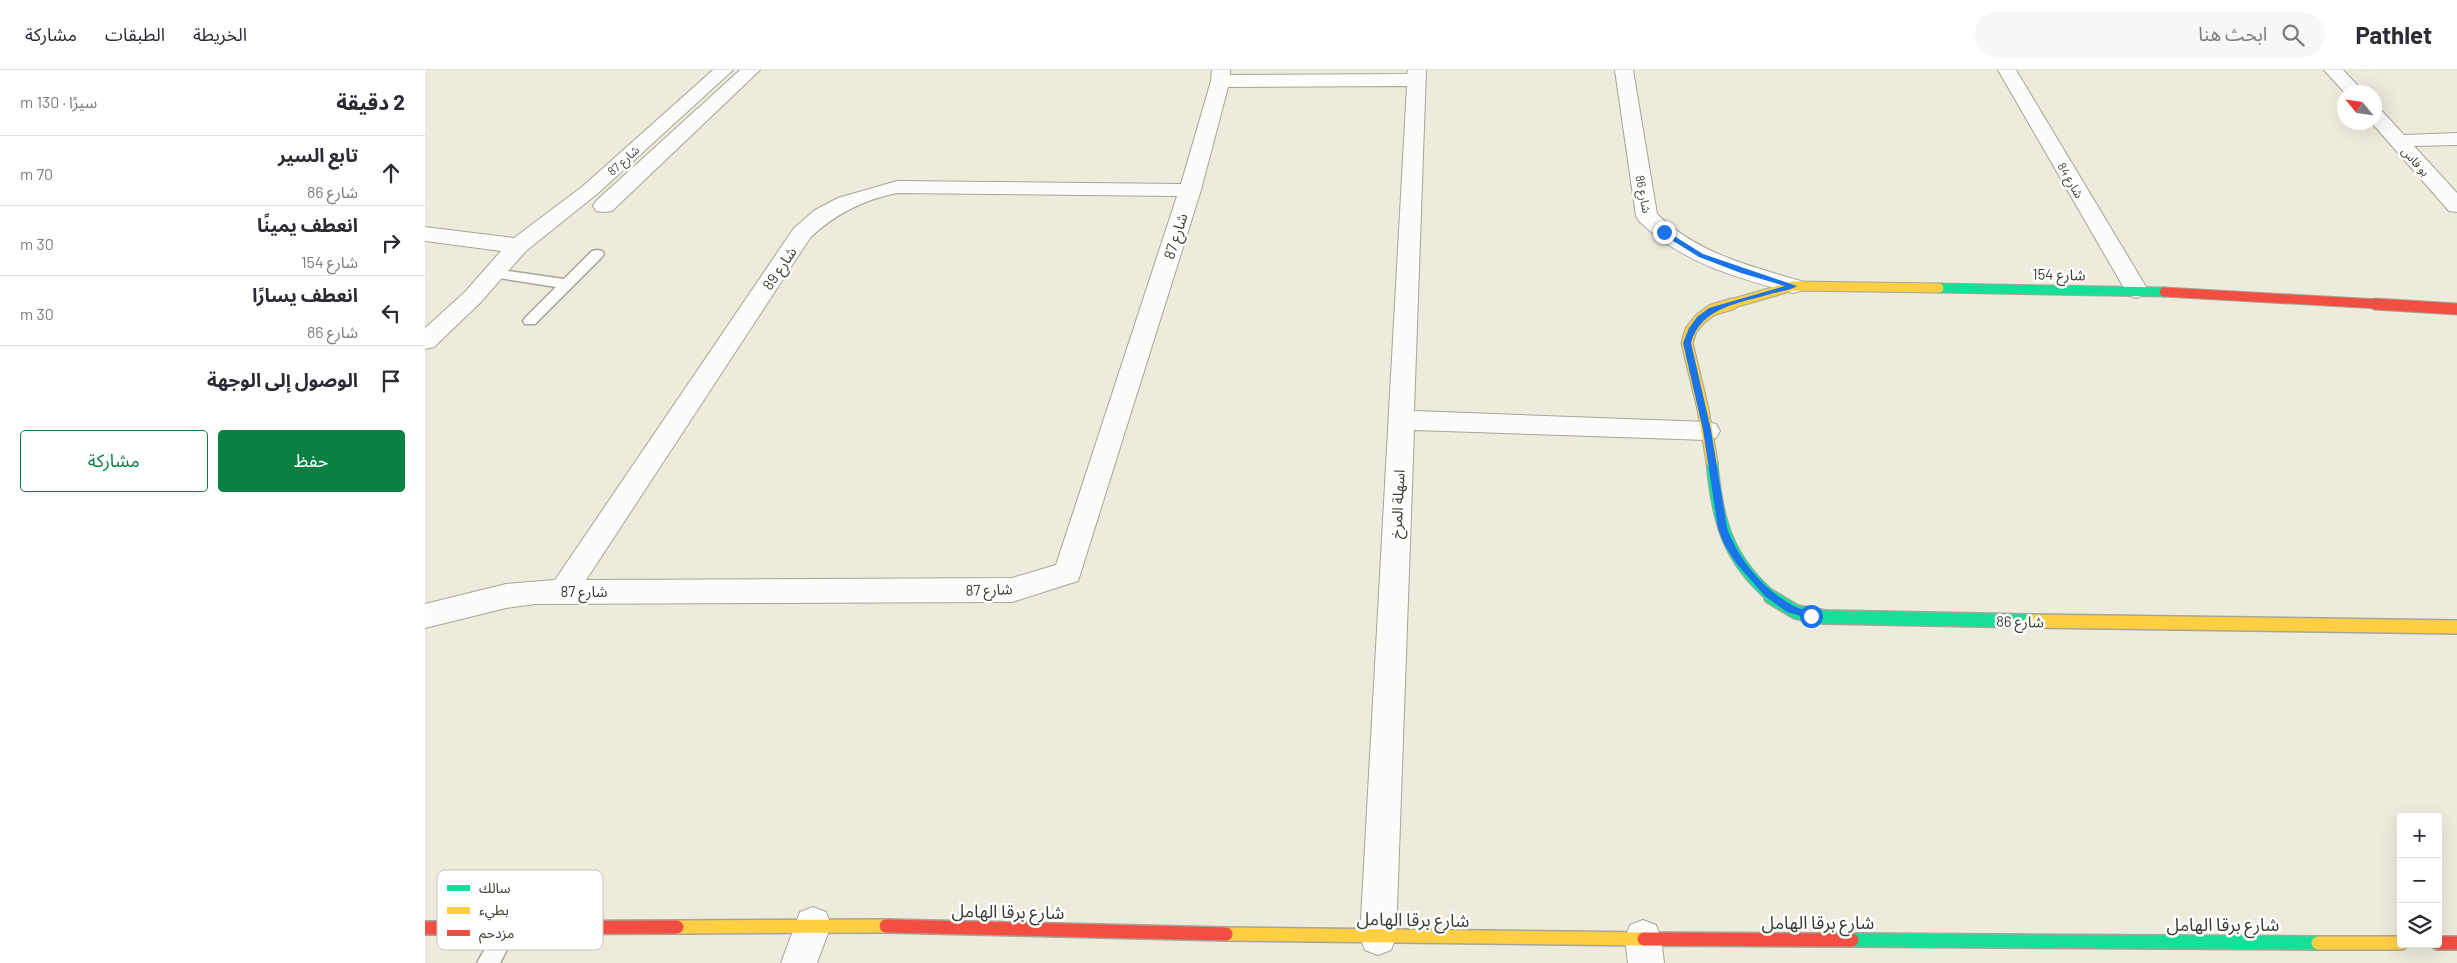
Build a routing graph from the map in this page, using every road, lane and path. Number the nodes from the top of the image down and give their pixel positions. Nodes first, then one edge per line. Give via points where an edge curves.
1 (724, 70) edge
2 (751, 70) edge
3 (1624, 70) edge
4 (2007, 70) edge
5 (2333, 70) edge
6 (1220, 75) edge
7 (1417, 75) edge
8 (2347, 85) edge
9 (2382, 123) edge
10 (2457, 139) edge
11 (2398, 141) junction
12 (1190, 190) junction
13 (604, 206) dead end
14 (2457, 206) edge
15 (425, 234) edge
16 (518, 246) junction
17 (597, 254) dead end
18 (493, 273) junction
19 (568, 284) junction
20 (1793, 286) junction
21 (2136, 290) junction
22 (2454, 308) edge
23 (530, 321) dead end
24 (425, 341) edge
25 (1687, 343) joint
26 (1401, 420) junction
27 (1707, 430) junction
28 (563, 591) junction
29 (425, 616) edge
30 (2457, 627) edge
31 (813, 925) junction
32 (603, 928) edge
33 (1378, 937) junction
34 (2397, 943) edge
35 (2442, 943) edge
36 (2457, 943) edge
37 (495, 950) edge
38 (1645, 951) edge
39 (488, 963) edge
40 (799, 963) edge

1 - 16 street, شارع 87 via 591,190
2 - 13 street, شارع 87
3 - 20 street, شارع 86 via 1647,216 1664,232 1701,255
4 - 21 street, شارع 84
5 - 8 street
6 - 7 street, شارع 87
6 - 12 street, شارع 87
7 - 26 street, اسهلة المرخ
9 - 11 street, بو فاس
10 - 11 street
11 - 14 street, بو فاس
12 - 28 street, شارع 89 via 897,188 860,196 827,211 802,233
12 - 28 street, شارع 87 via 1068,573 1012,590
15 - 16 street
16 - 18 street, شارع 87
17 - 19 lane
18 - 19 lane
18 - 24 street, شارع 87
19 - 23 lane
20 - 21 street, شارع 154
20 - 25 street, شارع 154 via 1712,310 1691,330
21 - 22 street, شارع 154
25 - 27 street, شارع 86
26 - 27 street
26 - 33 street, اسهلة المرخ
27 - 30 street, شارع 86 via 1728,544 1768,594 1790,609 1811,616
28 - 29 street, شارع 87 via 506,596
31 - 32 street, شارع برقا الهامل
31 - 33 street, شارع برقا الهامل
31 - 40 street
33 - 38 street, شارع برقا الهامل
34 - 38 street, شارع برقا الهامل
35 - 36 street
37 - 39 lane

